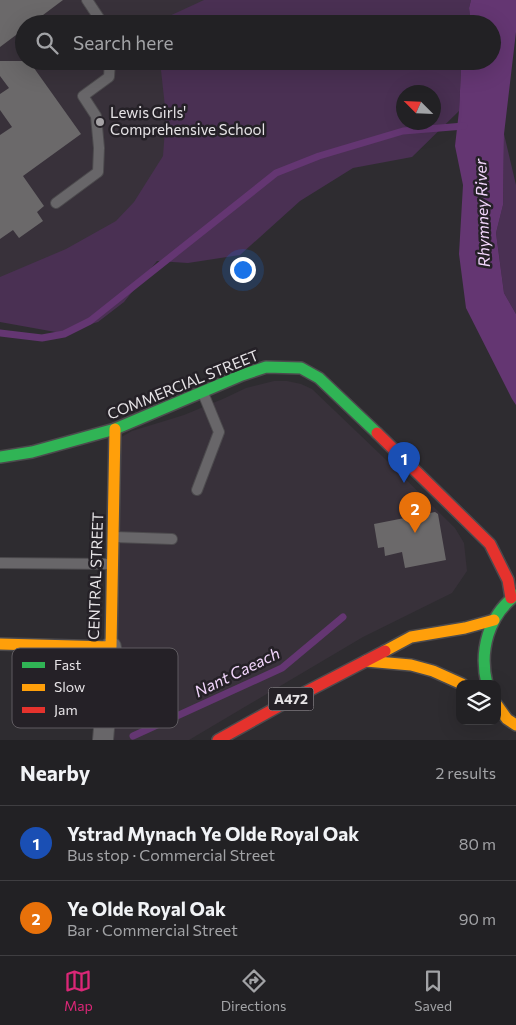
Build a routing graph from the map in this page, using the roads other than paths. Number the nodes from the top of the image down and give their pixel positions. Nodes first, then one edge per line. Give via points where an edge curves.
1 (87, 0) edge
2 (97, 15) edge
3 (109, 70) edge
4 (56, 202) dead end
5 (202, 392) junction
6 (115, 429) junction
7 (0, 457) edge
8 (197, 490) dead end
9 (113, 537) junction
10 (172, 539) dead end
11 (490, 544) junction
12 (507, 551) dead end
13 (0, 563) edge
14 (112, 564) junction
15 (514, 596) edge
16 (494, 620) junction
17 (0, 644) edge
18 (111, 647) joint
19 (366, 661) junction
20 (486, 680) edge
21 (456, 681) edge
22 (501, 711) edge
23 (516, 725) edge
24 (218, 740) edge

1 - 2 lane
3 - 4 lane via 109,77 84,96 96,116 98,172
5 - 6 street, COMMERCIAL STREET
5 - 8 lane via 219,432
5 - 11 street, COMMERCIAL STREET via 266,367 301,368 319,378
6 - 7 street, COMMERCIAL STREET via 32,452
6 - 9 street, CENTRAL STREET
9 - 10 lane
9 - 14 street, CENTRAL STREET
11 - 12 street, COMMERCIAL STREET
11 - 15 street, COMMERCIAL STREET
13 - 14 lane
14 - 18 street, CENTRAL STREET
15 - 16 street
16 - 19 street, A472 via 411,637
16 - 20 street via 484,645
17 - 18 street, CENTRAL STREET
19 - 21 street via 411,665
19 - 24 street, A472
22 - 23 street

